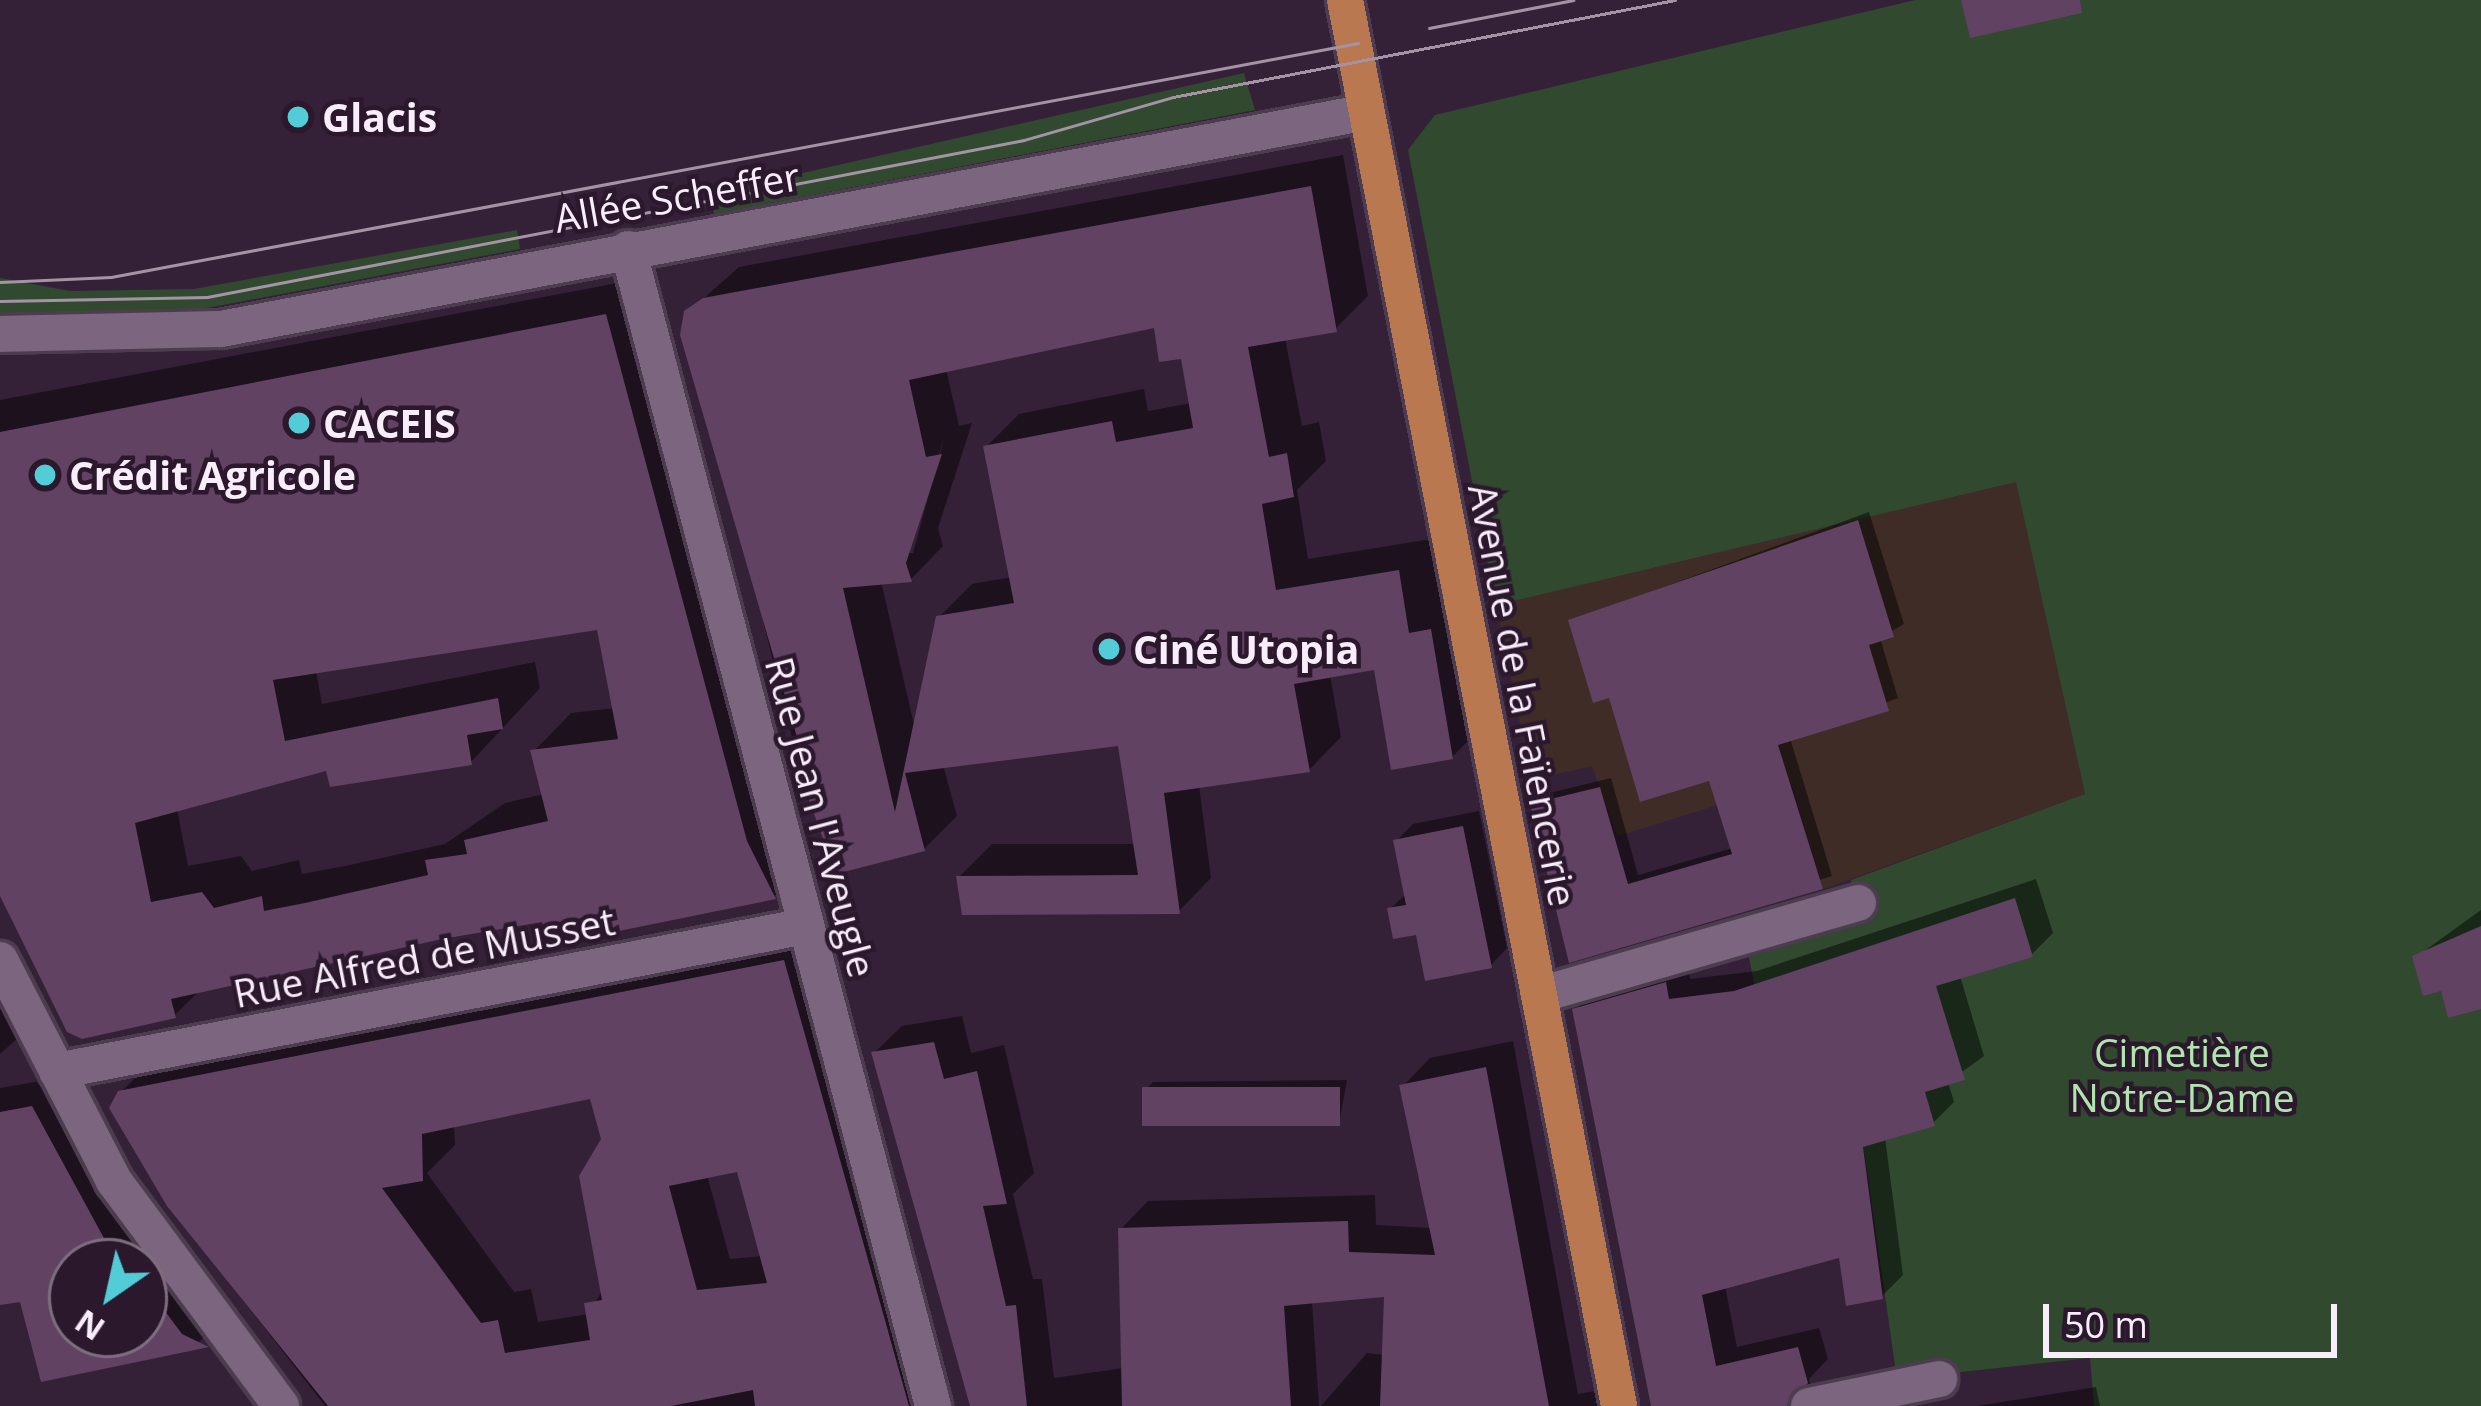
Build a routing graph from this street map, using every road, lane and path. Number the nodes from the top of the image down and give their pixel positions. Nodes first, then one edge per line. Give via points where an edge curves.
1 (1345, 0) edge
2 (1367, 112) junction
3 (628, 249) junction
4 (0, 334) edge
5 (1858, 903) dead end
6 (806, 926) junction
7 (0, 960) edge
8 (1539, 995) junction
9 (57, 1071) junction
10 (1939, 1379) dead end
11 (281, 1406) edge
12 (933, 1406) edge
13 (1618, 1406) edge
14 (1809, 1406) edge

1 - 2 main road, Avenue de la Faïencerie
2 - 3 street, Allée Scheffer
2 - 8 main road, Avenue de la Faïencerie
3 - 4 street, Allée Scheffer via 221,329
3 - 6 street, Rue Jean l'Aveugle
5 - 8 street
6 - 9 street, Rue Alfred de Musset
6 - 12 street, Rue Jean l'Aveugle
7 - 9 street
8 - 13 main road, Avenue de la Faïencerie
9 - 11 street via 144,1226
10 - 14 street

